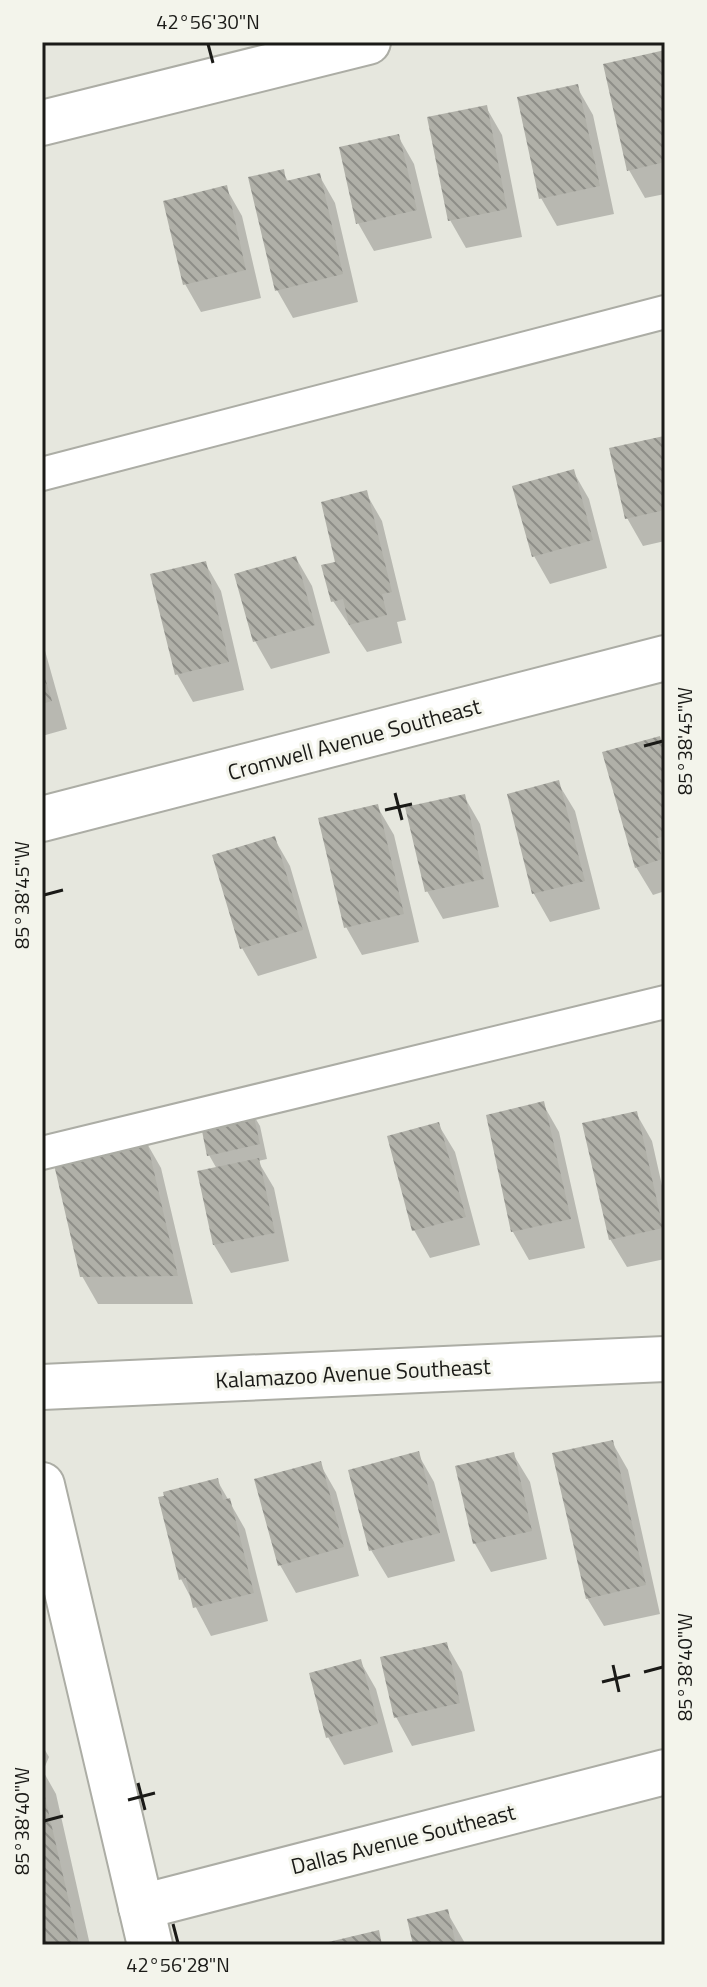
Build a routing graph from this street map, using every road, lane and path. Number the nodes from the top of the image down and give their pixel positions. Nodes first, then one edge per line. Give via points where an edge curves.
1 (368, 42) edge
2 (42, 123) edge
3 (665, 312) edge
4 (42, 474) edge
5 (665, 658) edge
6 (42, 819) edge
7 (665, 1002) edge
8 (42, 1153) edge
9 (665, 1359) edge
10 (42, 1387) edge
11 (42, 1485) edge
12 (665, 1772) edge
13 (145, 1926) edge

1 - 2 street
3 - 4 lane
5 - 6 street, Cromwell Avenue Southeast
7 - 8 lane
9 - 10 street, Kalamazoo Avenue Southeast
11 - 13 street
12 - 13 street, Dallas Avenue Southeast

